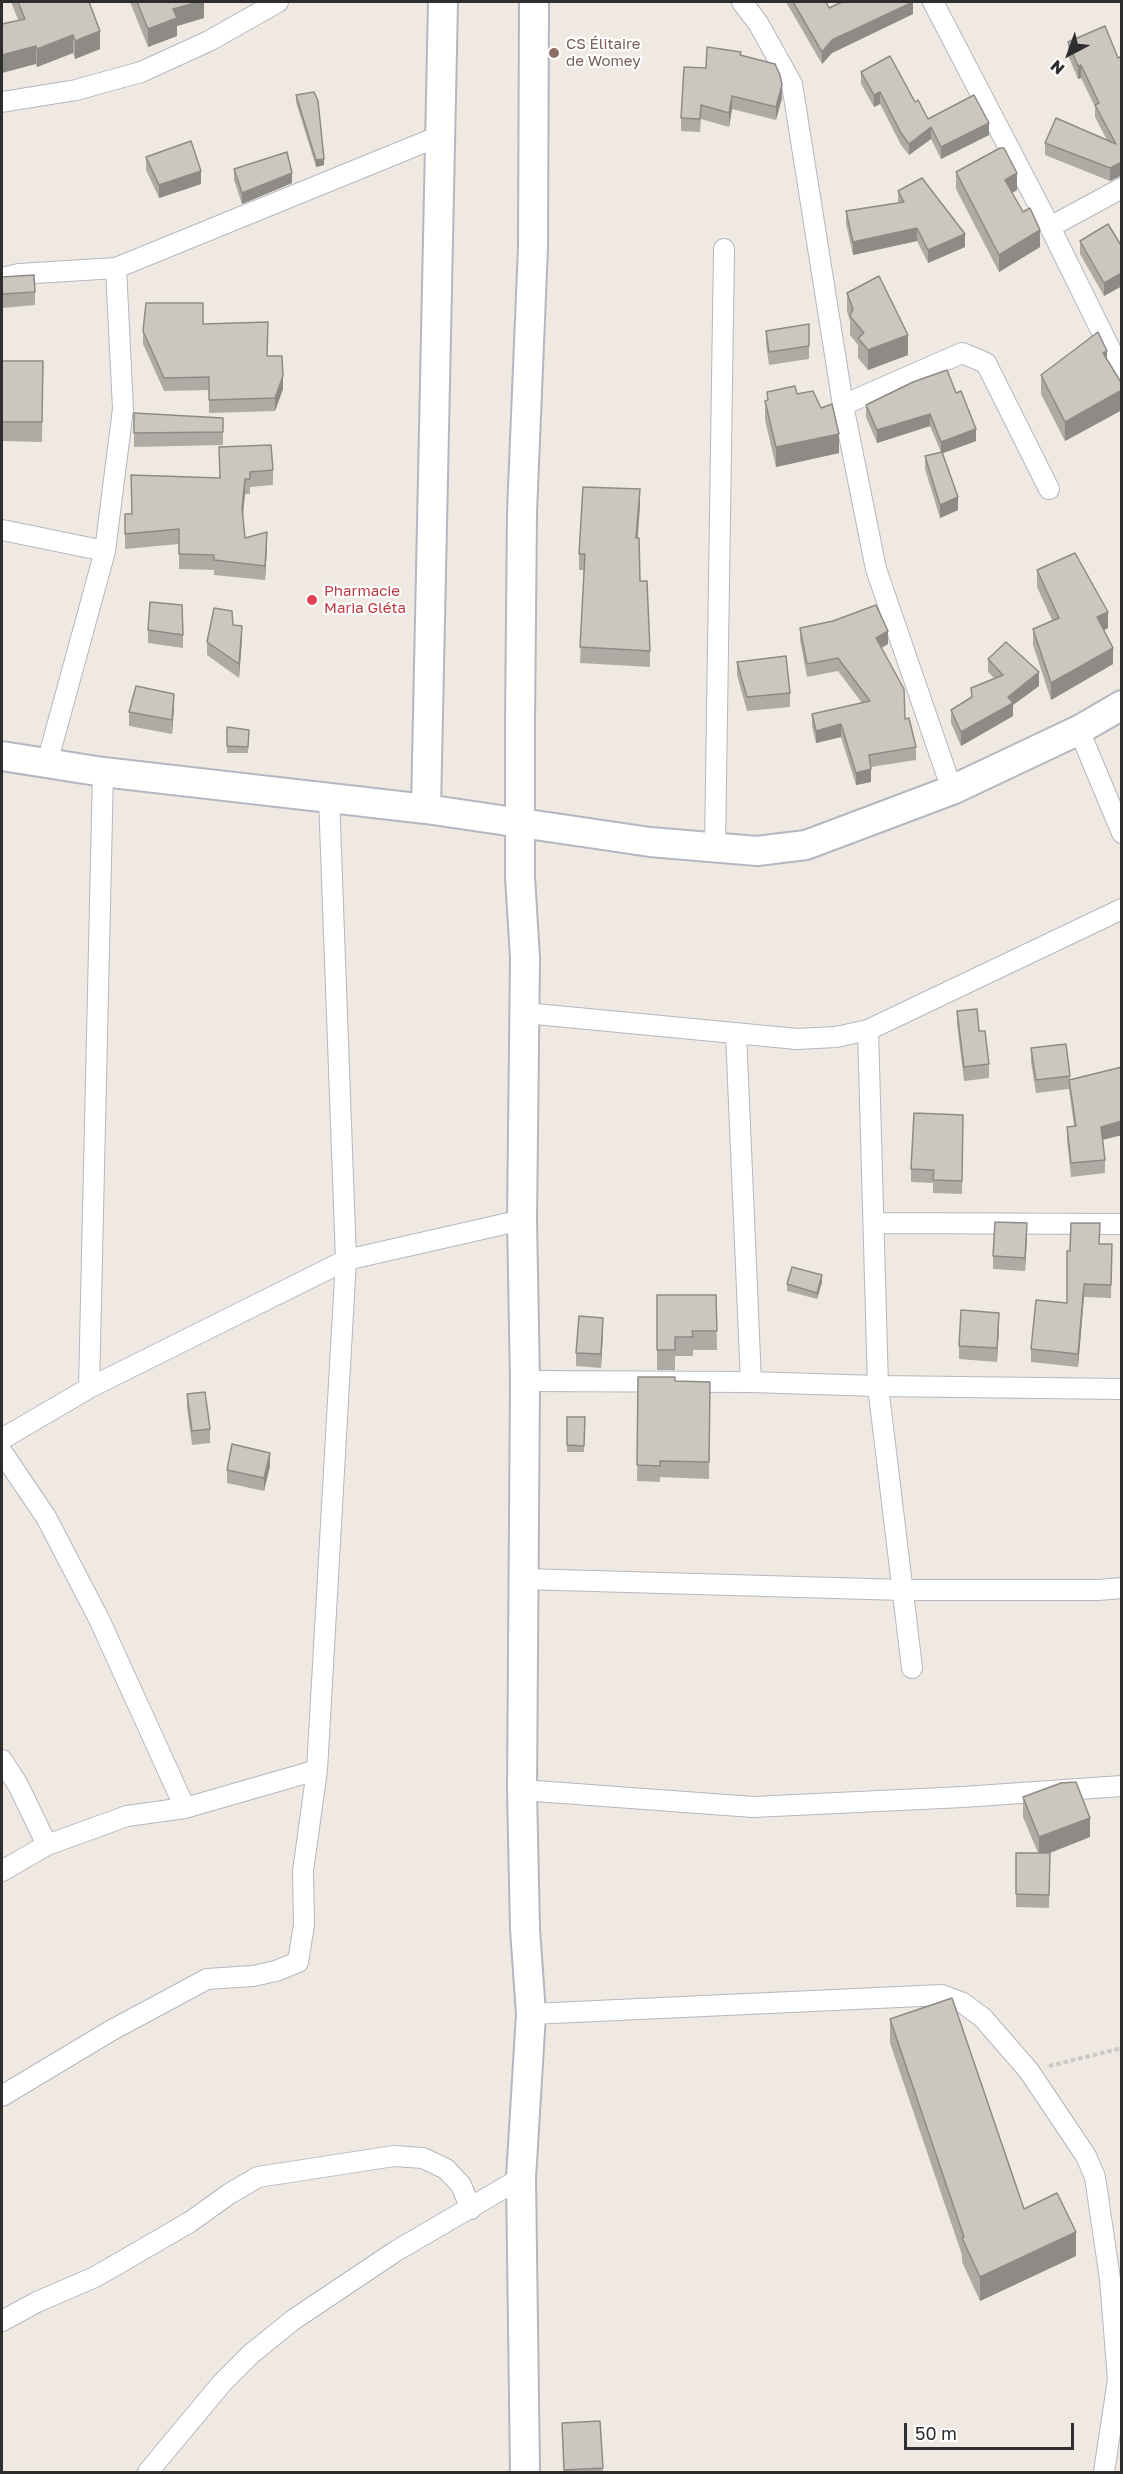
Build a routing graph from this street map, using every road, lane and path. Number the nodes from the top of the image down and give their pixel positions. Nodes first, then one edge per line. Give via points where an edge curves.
1 (278, 2) edge
2 (443, 2) edge
3 (534, 2) edge
4 (742, 2) edge
5 (933, 2) edge
6 (2, 102) edge
7 (442, 135) junction
8 (1122, 188) edge
9 (1050, 227) junction
10 (724, 249) dead end
11 (116, 268) junction
12 (2, 278) edge
13 (1122, 373) edge
14 (843, 405) junction
15 (1049, 489) dead end
16 (2, 530) edge
17 (105, 551) junction
18 (1122, 705) edge
19 (1079, 730) junction
20 (2, 756) edge
21 (47, 763) junction
22 (103, 772) junction
23 (952, 790) junction
24 (329, 796) junction
25 (426, 809) junction
26 (520, 822) junction
27 (1122, 834) edge
28 (715, 847) junction
29 (1122, 909) edge
30 (525, 1013) junction
31 (868, 1030) junction
32 (736, 1033) junction
33 (522, 1220) junction
34 (874, 1223) junction
35 (1122, 1224) edge
36 (346, 1260) junction
37 (525, 1381) junction
38 (751, 1382) junction
39 (878, 1386) junction
40 (89, 1388) junction
41 (1122, 1389) edge
42 (2, 1439) edge
43 (2, 1452) edge
44 (524, 1579) junction
45 (1122, 1588) edge
46 (903, 1590) junction
47 (912, 1668) dead end
48 (2, 1760) edge
49 (316, 1770) junction
50 (1122, 1786) edge
51 (522, 1790) junction
52 (185, 1808) junction
53 (47, 1845) junction
54 (2, 1871) edge
55 (531, 2014) junction
56 (1122, 2048) edge
57 (1029, 2071) junction
58 (2, 2096) edge
59 (521, 2178) junction
60 (471, 2209) junction
61 (2, 2321) edge
62 (1120, 2380) edge
63 (148, 2472) edge
64 (525, 2472) edge
65 (1104, 2472) edge

1 - 6 street via 209,41 141,72 76,90
2 - 7 street
3 - 26 street via 532,247 522,512
4 - 14 street via 792,84
5 - 9 street
7 - 11 street
7 - 25 street
8 - 9 street
9 - 13 street
10 - 28 street
11 - 12 street
11 - 17 street via 123,409
14 - 15 street via 962,353 986,363 997,380
14 - 23 street via 876,569
16 - 17 street
17 - 21 street
18 - 19 street
19 - 23 street
19 - 27 street
20 - 21 street
21 - 22 street
22 - 24 street
22 - 40 street
23 - 28 street via 806,845 757,851
24 - 25 street
24 - 36 street
25 - 26 street
26 - 28 street via 650,842
26 - 30 street
29 - 31 street
30 - 32 street
30 - 33 street
31 - 32 street via 797,1039
31 - 34 street
32 - 38 street
33 - 36 street
33 - 37 street
34 - 35 street
34 - 39 street
36 - 40 street
36 - 49 street
37 - 38 street
37 - 44 street
38 - 39 street
39 - 41 street
39 - 46 street
40 - 42 street
43 - 52 street via 46,1517 99,1618
44 - 46 street
44 - 51 street
45 - 46 street
46 - 47 street
48 - 53 street
49 - 52 street
49 - 58 street via 303,1871 304,1925 298,1962 253,1976 207,1978
50 - 51 street via 753,1807
51 - 55 street
52 - 53 street via 128,1816
53 - 54 street
55 - 57 street via 942,1995 963,2003 983,2018
55 - 59 street
56 - 57 path
57 - 62 street via 1086,2156 1095,2177
59 - 60 street
59 - 64 street
60 - 61 street via 461,2185 446,2169 423,2158 394,2156 258,2177 95,2277
60 - 63 street via 396,2251 293,2319 222,2384
62 - 65 street

